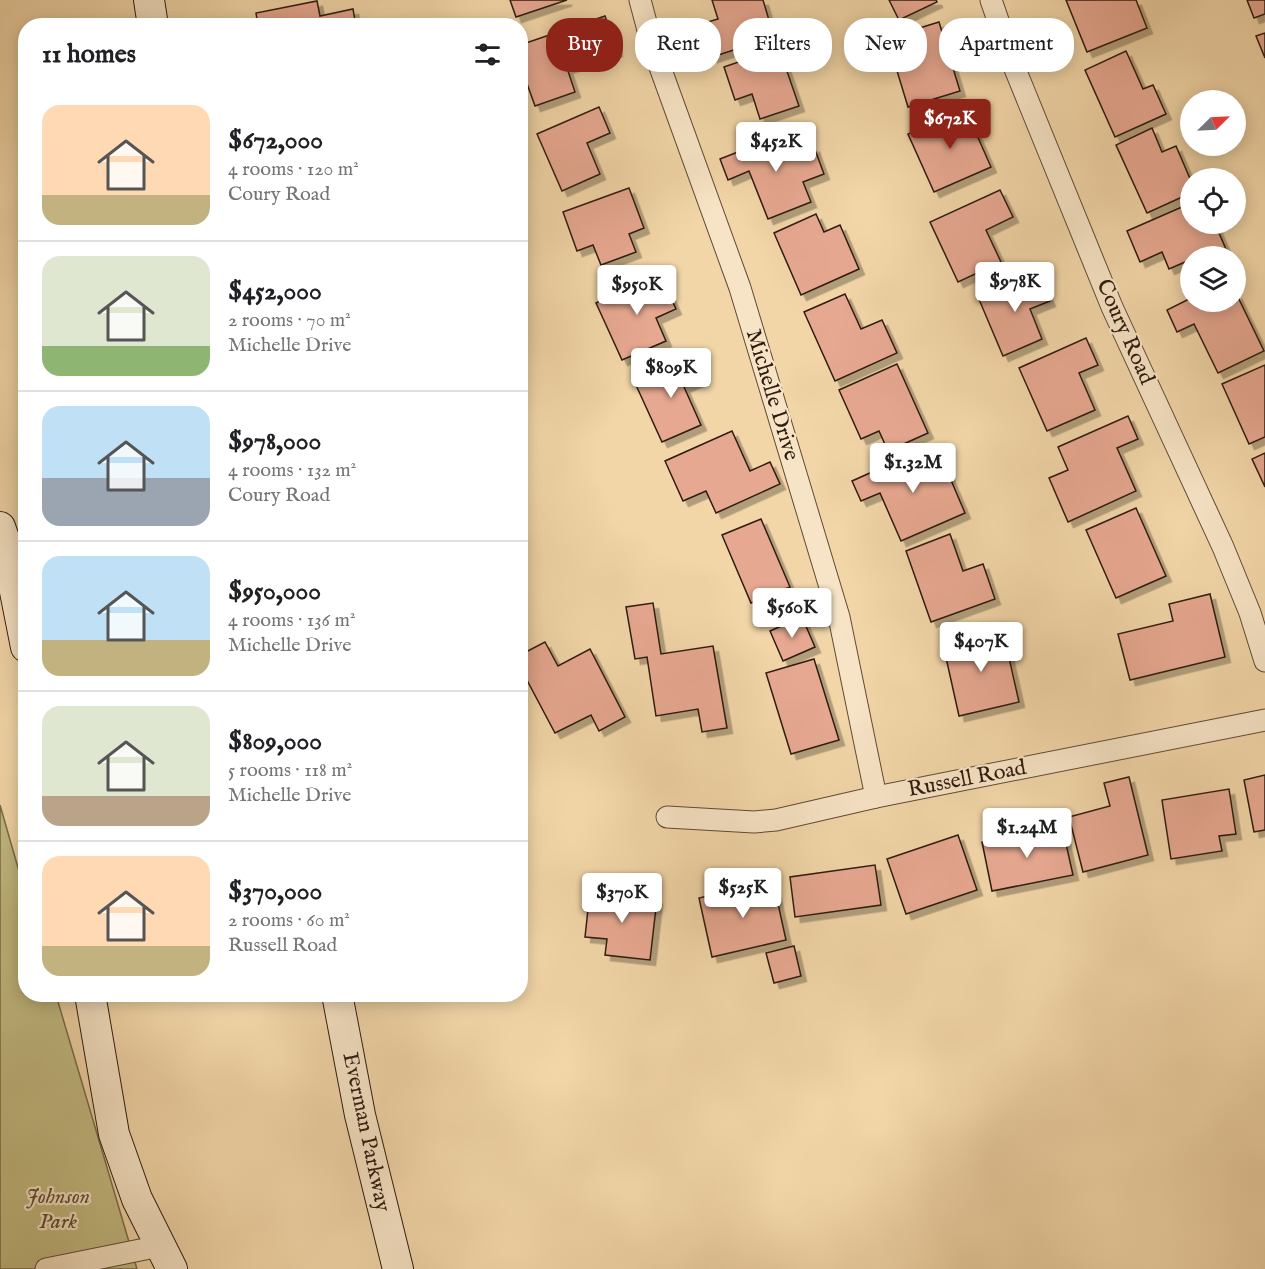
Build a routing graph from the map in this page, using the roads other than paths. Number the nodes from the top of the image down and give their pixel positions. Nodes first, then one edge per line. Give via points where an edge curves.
1 (149, 0) edge
2 (640, 0) edge
3 (991, 0) edge
4 (152, 18) edge
5 (0, 527) edge
6 (18, 607) edge
7 (1265, 661) edge
8 (1265, 720) edge
9 (876, 797) junction
10 (667, 817) dead end
11 (91, 1002) edge
12 (339, 1002) edge
13 (166, 1257) edge
14 (46, 1269) edge
15 (398, 1269) edge

1 - 4 main road
2 - 9 street, Michelle Drive via 652,45 740,288 838,617
3 - 7 street, Coury Road via 1013,64 1112,307 1223,548
5 - 6 main road
8 - 9 street, Russell Road
9 - 10 street, Russell Road via 776,820
11 - 13 main road via 114,1134 137,1199
12 - 15 main road, Everman Parkway via 360,1115
13 - 14 street

